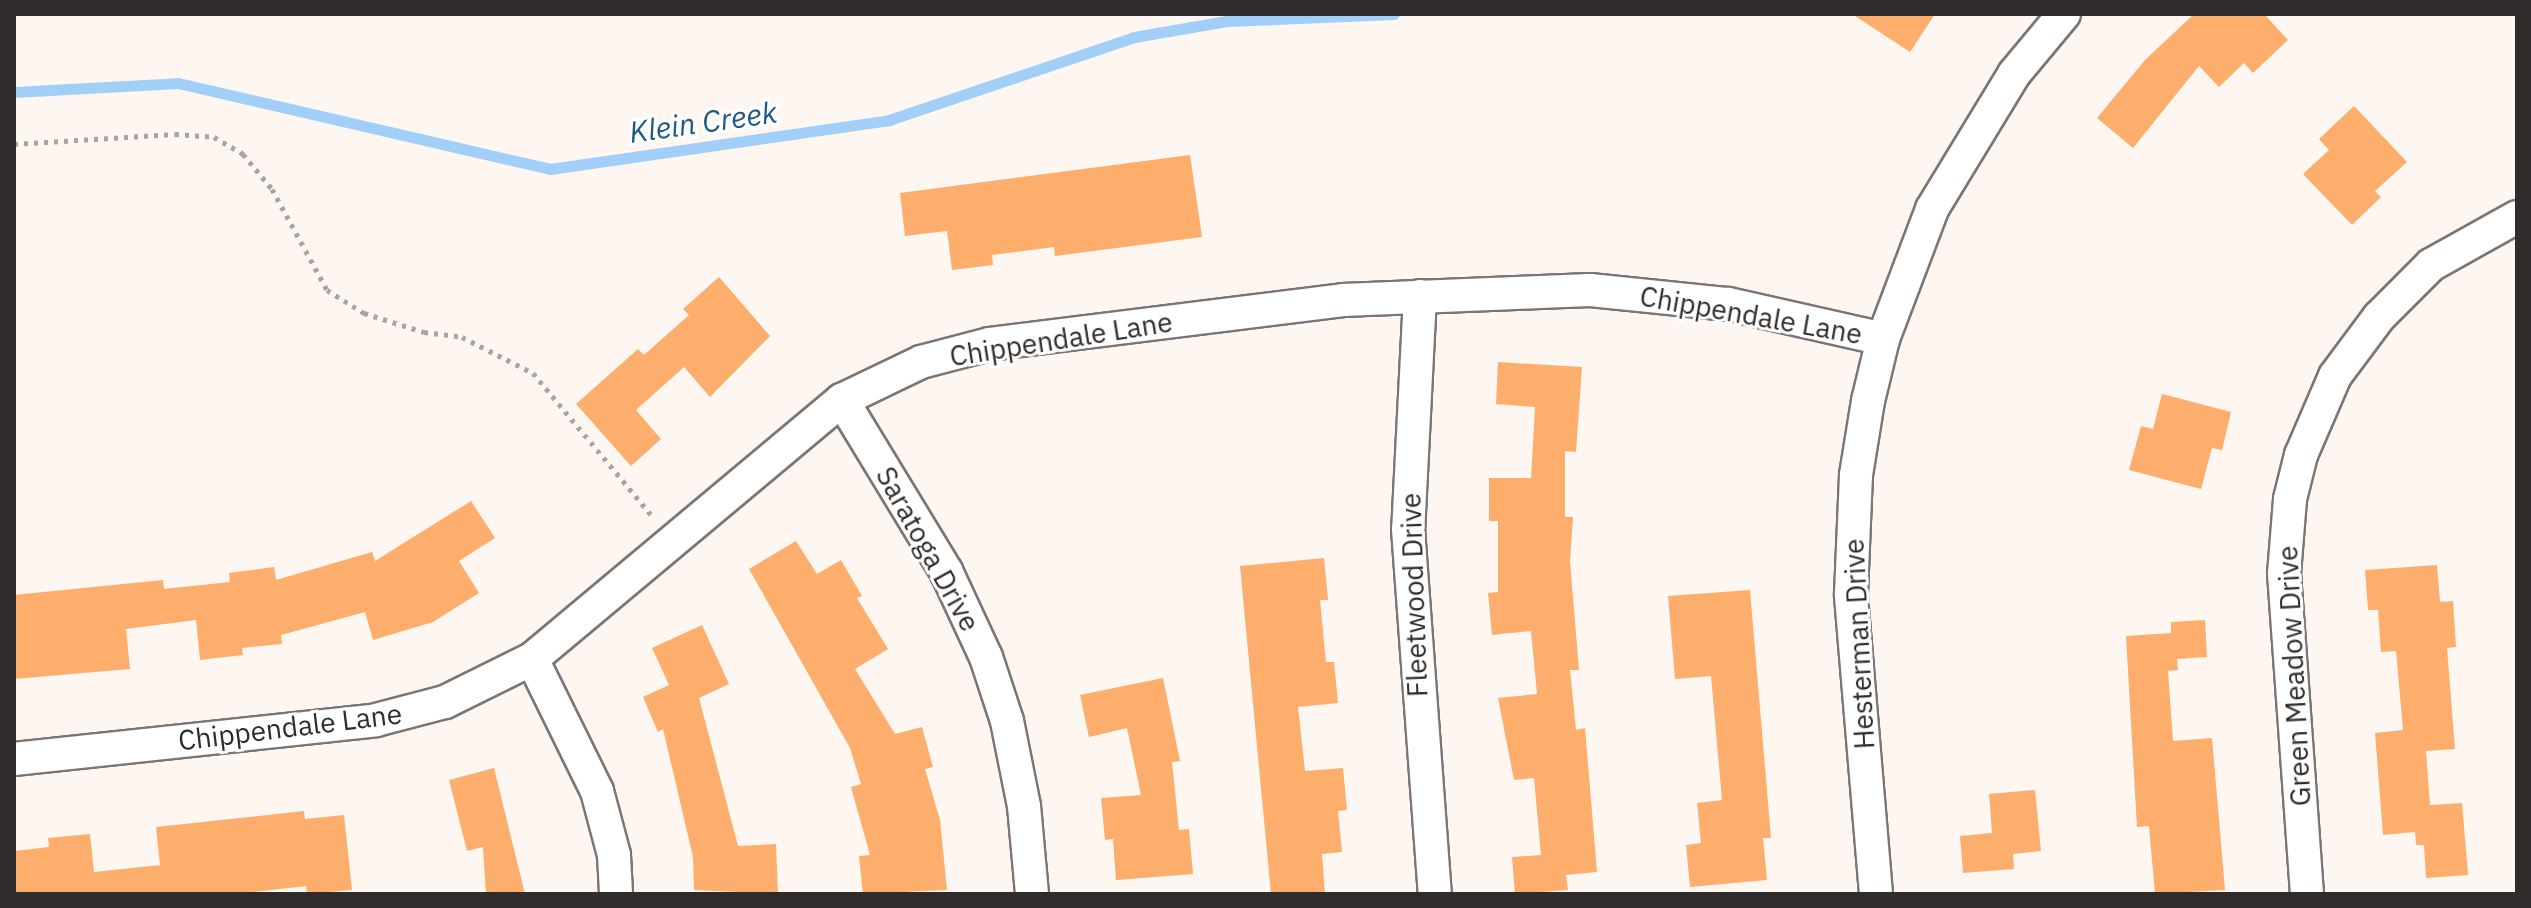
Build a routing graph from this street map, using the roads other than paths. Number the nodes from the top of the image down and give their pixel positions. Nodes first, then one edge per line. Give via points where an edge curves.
1 (2064, 14) edge
2 (2517, 217) edge
3 (1420, 296) junction
4 (1883, 339) junction
5 (842, 400) junction
6 (532, 659) junction
7 (14, 759) edge
8 (616, 894) edge
9 (1032, 894) edge
10 (1435, 894) edge
11 (1876, 894) edge
12 (2307, 894) edge

1 - 4 street, Hesterman Drive via 1970,140 1932,209
2 - 12 street, Green Meadow Drive via 2431,265 2379,317 2335,376 2301,455 2290,499 2284,574
3 - 4 street, Chippendale Lane via 1650,293 1728,304
3 - 5 street, Chippendale Lane via 1343,300 990,344 921,362
3 - 10 street, Fleetwood Drive via 1408,529
4 - 11 street, Hesterman Drive via 1856,475 1851,561
5 - 6 street, Chippendale Lane
5 - 9 street, Saratoga Drive via 946,571 986,657 1007,721 1024,806
6 - 7 street, Chippendale Lane via 445,702 376,720
6 - 8 street via 597,791 614,855

